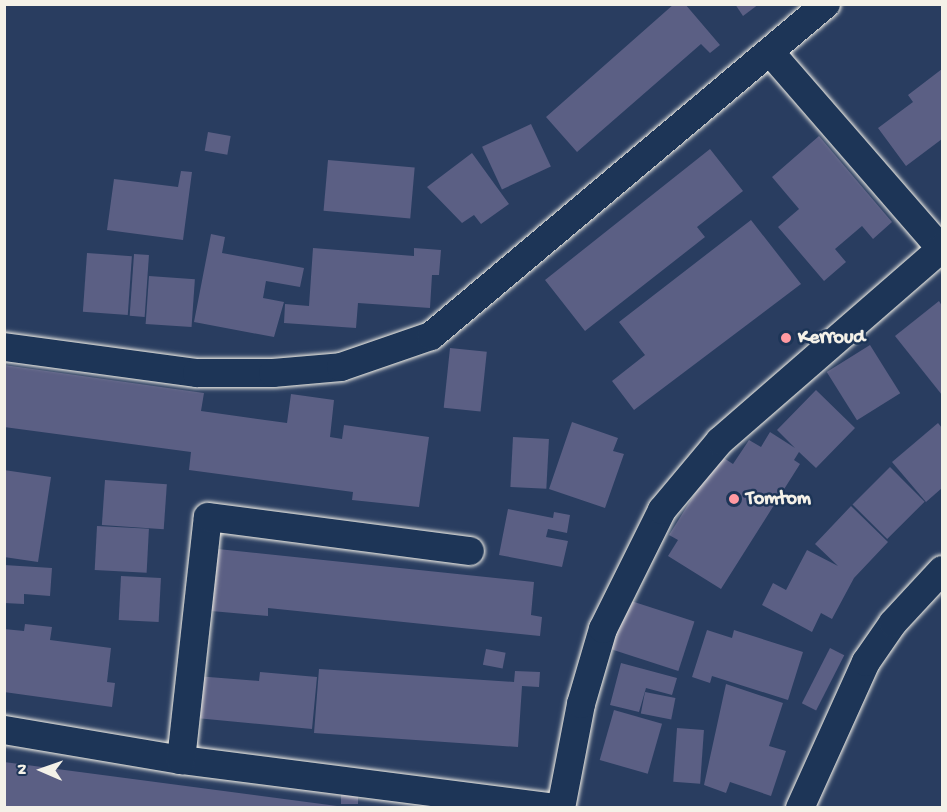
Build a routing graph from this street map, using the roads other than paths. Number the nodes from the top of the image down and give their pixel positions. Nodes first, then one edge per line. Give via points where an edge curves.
1 (826, 4) edge
2 (770, 52) junction
3 (942, 249) edge
4 (4, 347) edge
5 (470, 551) dead end
6 (942, 570) edge
7 (4, 730) edge
8 (181, 760) junction
9 (559, 807) edge
10 (800, 807) edge

1 - 2 street
2 - 3 street
2 - 4 street via 465,313 431,336 390,353 341,367 197,373
3 - 9 street via 720,441 662,510 603,629 581,704
5 - 8 street via 208,517
6 - 10 street via 893,622 866,662
7 - 8 street
8 - 9 street

